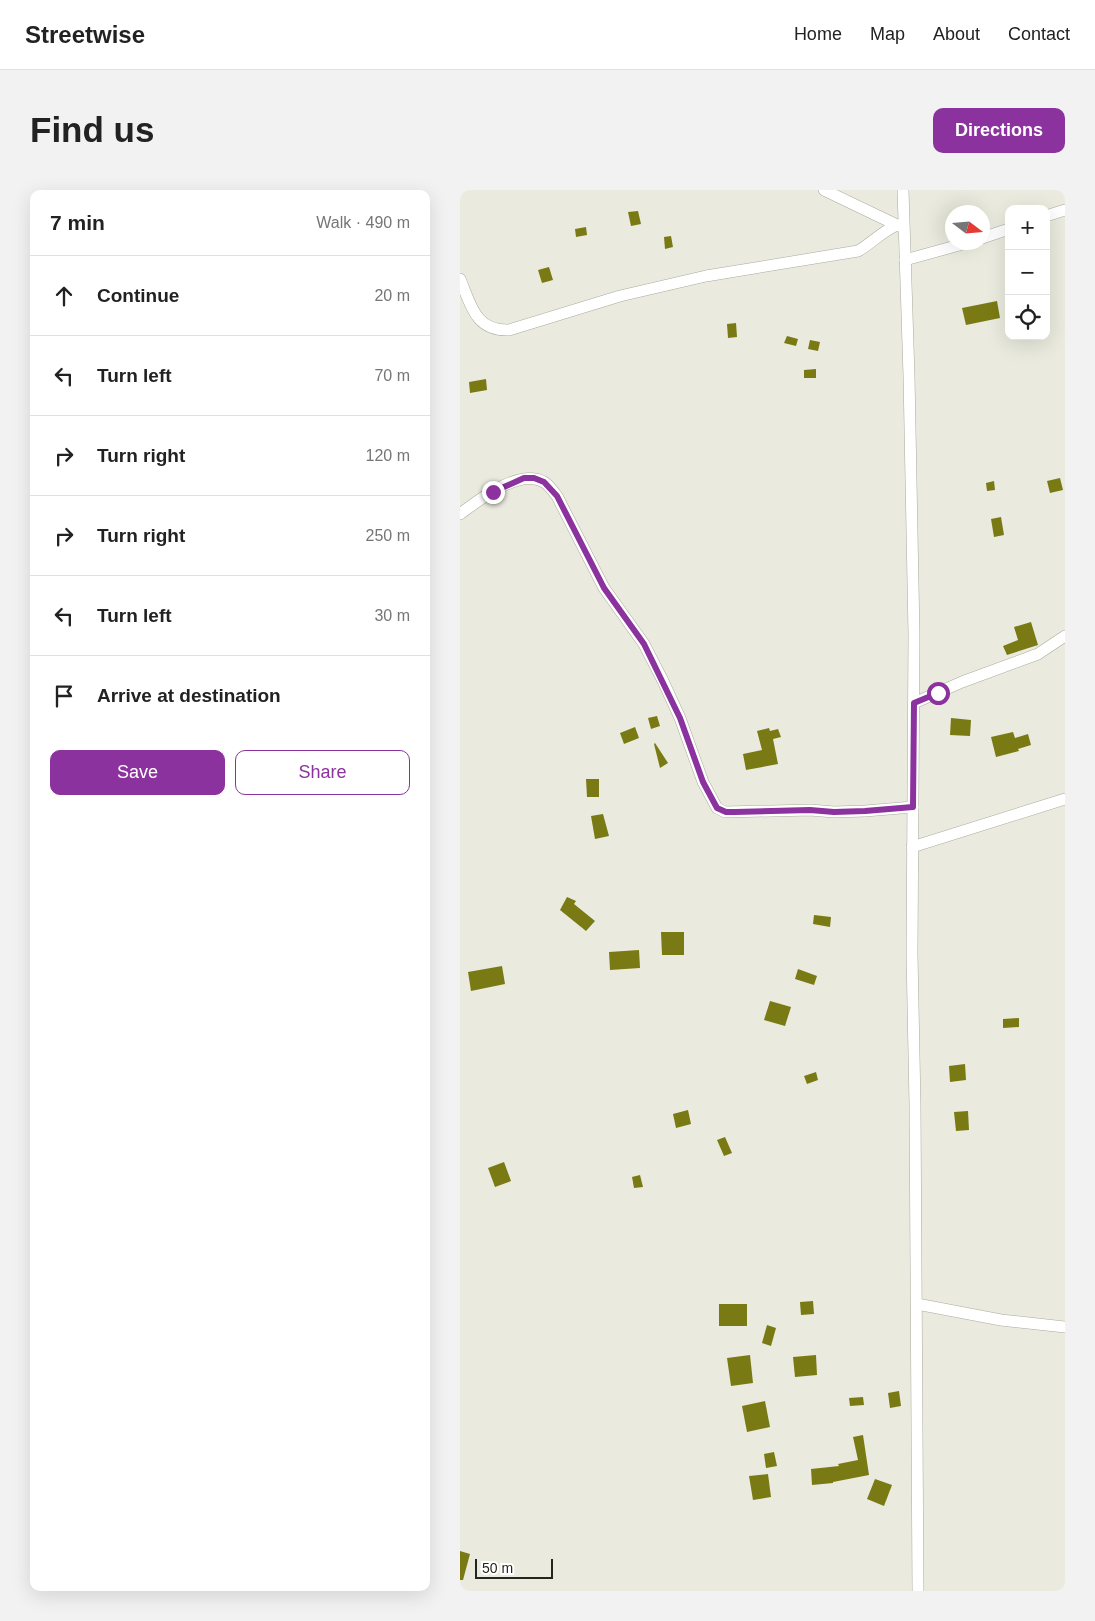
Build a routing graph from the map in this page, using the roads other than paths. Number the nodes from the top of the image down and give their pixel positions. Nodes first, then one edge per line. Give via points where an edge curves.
1 (824, 190) edge
2 (903, 190) edge
3 (1065, 210) edge
4 (1050, 215) edge
5 (900, 227) junction
6 (1005, 230) edge
7 (990, 235) edge
8 (945, 249) edge
9 (905, 260) junction
10 (460, 279) edge
11 (460, 514) edge
12 (1065, 636) edge
13 (914, 703) junction
14 (1065, 799) edge
15 (913, 807) junction
16 (912, 847) junction
17 (917, 1304) junction
18 (1065, 1327) edge
19 (918, 1591) edge

1 - 5 street
2 - 5 street
3 - 4 street
5 - 9 street
5 - 10 street via 883,231 858,251 687,280 620,296 509,330 490,328 482,323 474,313
6 - 7 street
8 - 9 street
9 - 13 street
11 - 15 street via 493,492 524,478 540,480 548,485 557,496 604,588 644,644 680,718 703,782 717,808 726,812 842,812
12 - 13 street via 1038,654
13 - 15 street
14 - 16 street
15 - 16 street
16 - 17 street
17 - 18 street via 1001,1320
17 - 19 street

